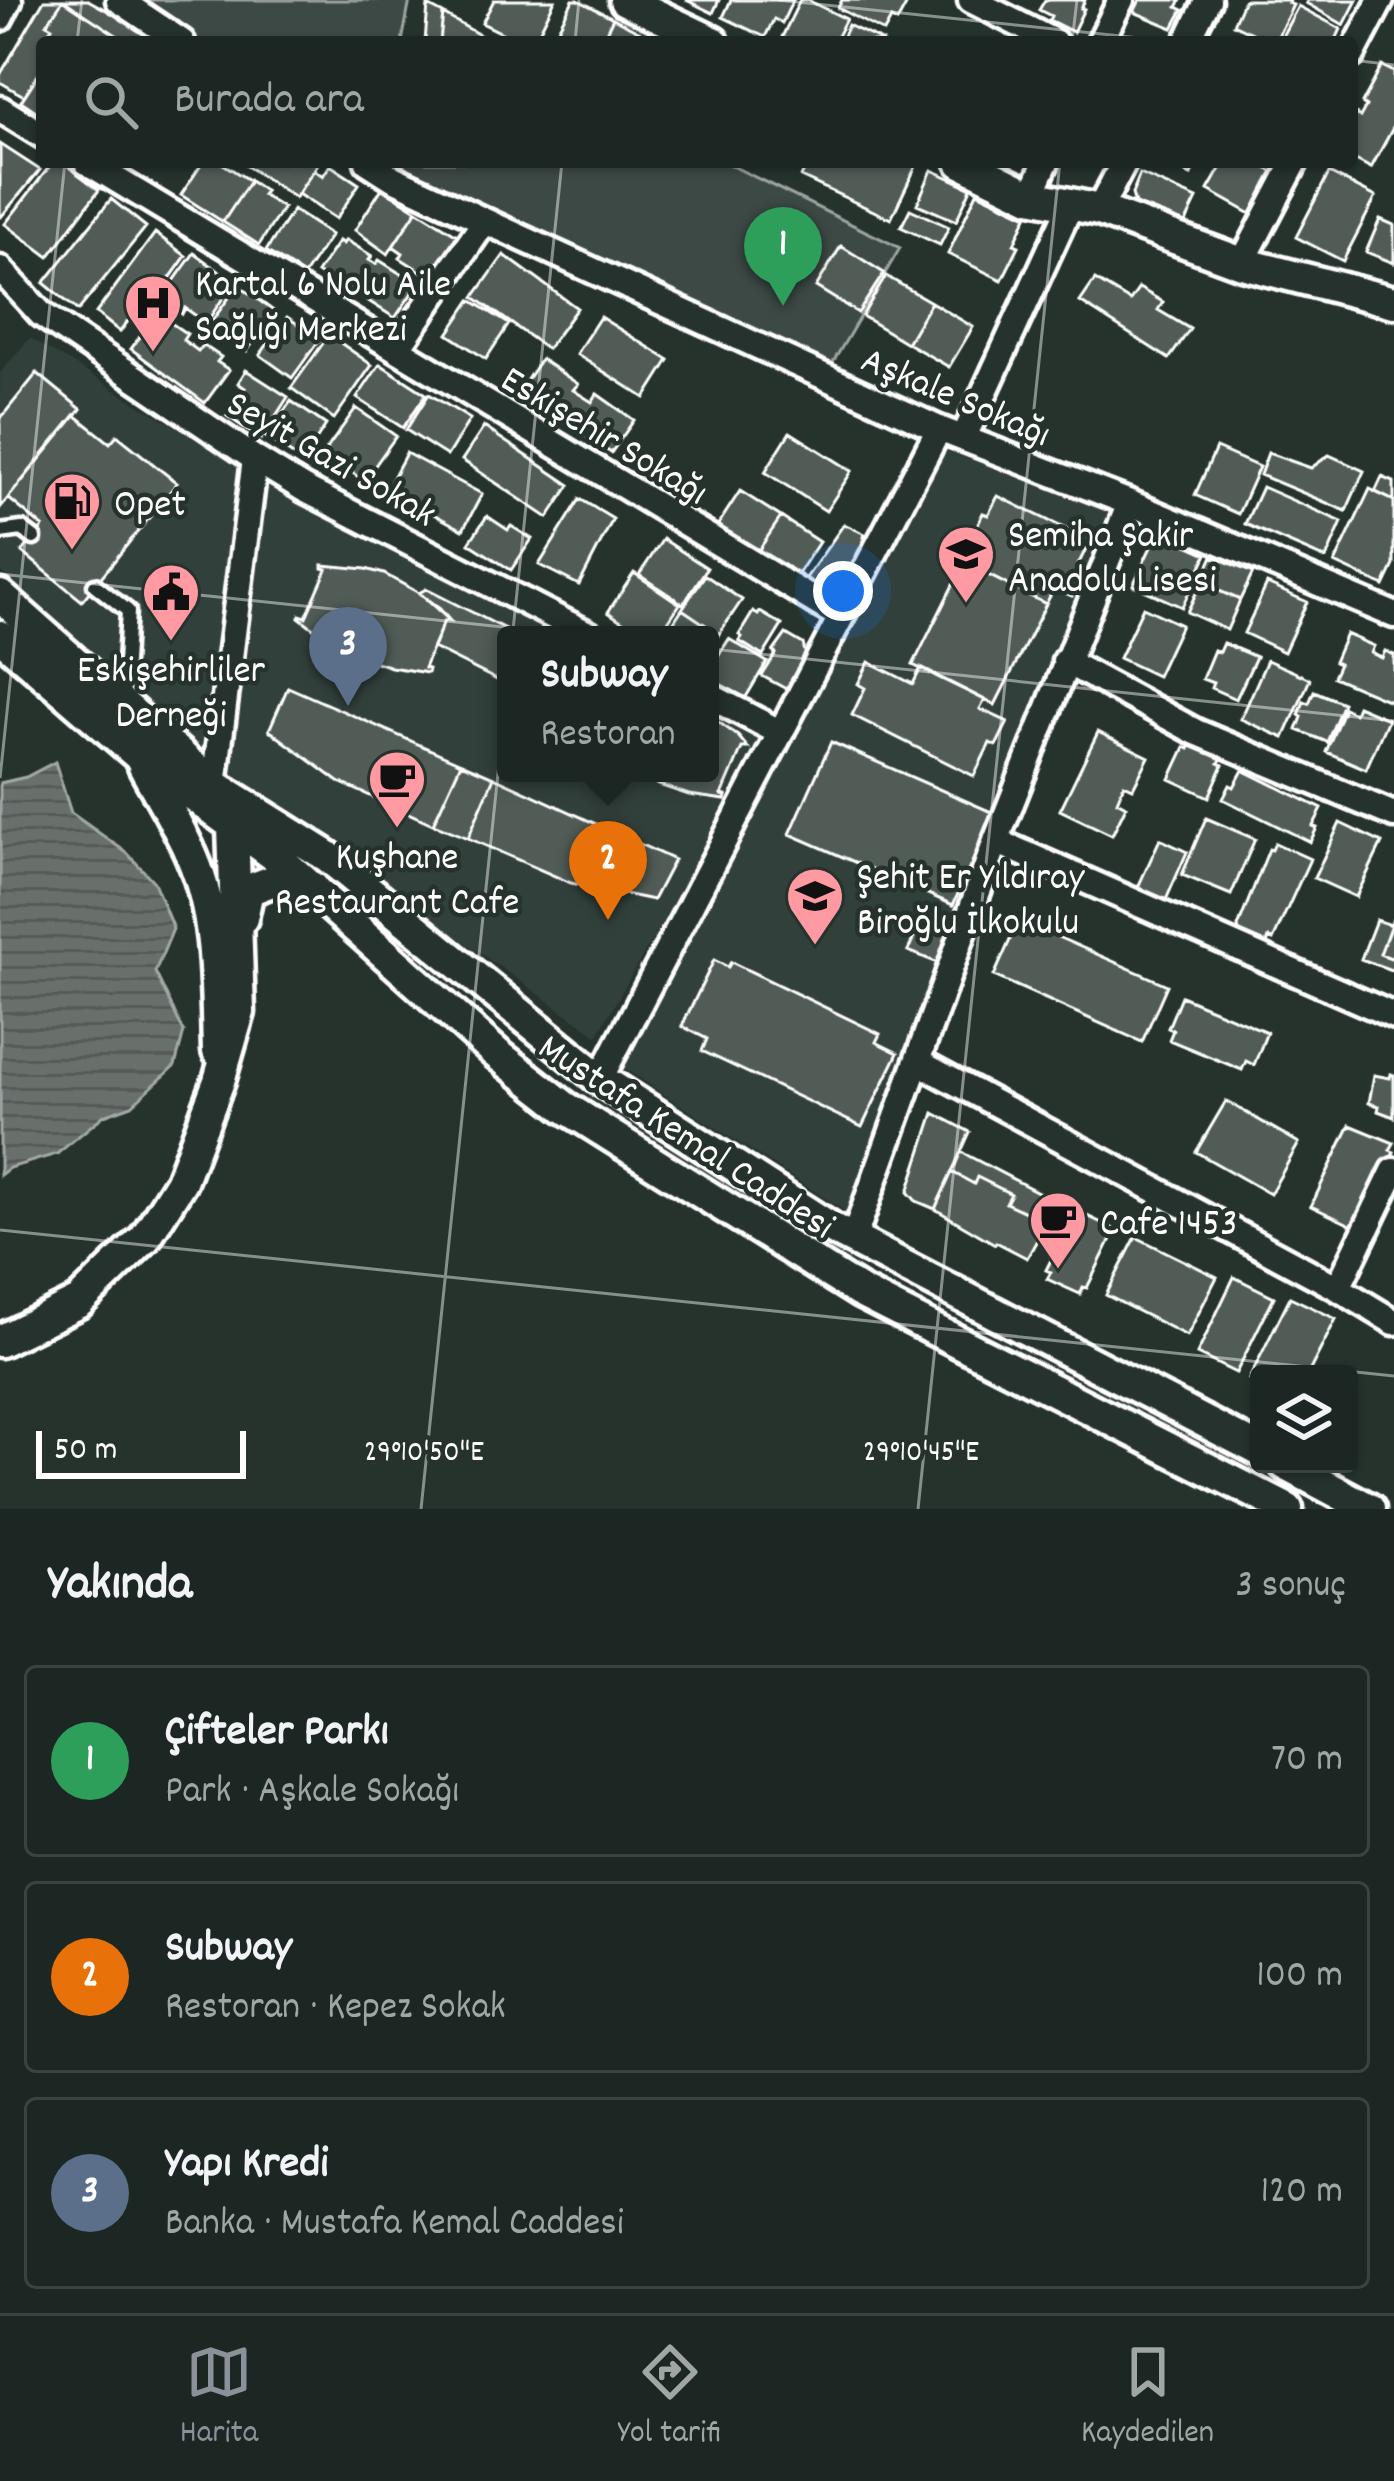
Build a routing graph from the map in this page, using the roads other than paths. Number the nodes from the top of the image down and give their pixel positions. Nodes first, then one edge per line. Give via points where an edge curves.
1 (9, 0) edge
2 (119, 0) edge
3 (625, 0) edge
4 (970, 0) edge
5 (1121, 0) edge
6 (1208, 0) edge
7 (1381, 0) edge
8 (0, 19) edge
9 (173, 36) edge
10 (700, 36) edge
11 (1042, 36) edge
12 (1103, 36) edge
13 (1189, 36) edge
14 (1358, 44) edge
15 (0, 109) edge
16 (36, 131) edge
17 (97, 168) edge
18 (377, 168) edge
19 (974, 168) edge
20 (1043, 168) edge
21 (1119, 168) edge
22 (1292, 168) edge
23 (1031, 196) junction
24 (1085, 207) junction
25 (485, 221) junction
26 (1242, 263) junction
27 (0, 269) edge
28 (1394, 302) edge
29 (397, 349) junction
30 (952, 433) junction
31 (256, 459) junction
32 (1130, 503) junction
33 (0, 532) edge
34 (34, 538) dead end
35 (95, 585) dead end
36 (0, 596) edge
37 (1394, 615) edge
38 (841, 617) junction
39 (572, 626) edge
40 (0, 636) edge
41 (1065, 661) junction
42 (719, 702) edge
43 (122, 704) junction
44 (779, 732) junction
45 (138, 755) junction
46 (214, 785) junction
47 (1394, 814) edge
48 (232, 826) junction
49 (996, 841) junction
50 (313, 888) junction
51 (238, 936) junction
52 (1394, 1016) edge
53 (918, 1062) junction
54 (600, 1078) junction
55 (219, 1082) junction
56 (1394, 1171) edge
57 (853, 1240) junction
58 (1338, 1288) junction
59 (1394, 1322) edge
60 (0, 1341) edge
61 (1250, 1445) edge
62 (1302, 1473) edge
63 (1287, 1509) edge
64 (1370, 1509) edge

1 - 8 street
2 - 9 street
3 - 10 street
4 - 11 street
5 - 12 street
6 - 13 street
7 - 14 street
15 - 16 street
17 - 29 street, Eskişehir Sokağı
18 - 25 street, Aşkale Sokağı
19 - 23 street
20 - 23 street
21 - 24 street
22 - 26 street
23 - 24 street
24 - 26 street
24 - 30 street
25 - 29 street
25 - 30 street, Aşkale Sokağı
26 - 28 street
27 - 31 street, Seyit Gazi Sokak via 41,314
29 - 38 street, Eskişehir Sokağı
30 - 32 street, Aşkale Sokağı
30 - 38 street
31 - 39 street, Seyit Gazi Sokak
31 - 46 street
32 - 37 street, Aşkale Sokağı
32 - 41 street
33 - 34 lane via 22,529
35 - 43 lane via 128,610
36 - 43 street, Mustafa Kemal Caddesi
38 - 44 street
40 - 45 street, Mustafa Kemal Caddesi
41 - 47 street via 1196,732
41 - 49 street
42 - 44 street
43 - 46 street, Mustafa Kemal Caddesi
44 - 54 street
45 - 48 street, Mustafa Kemal Caddesi
45 - 55 street via 193,858 210,916
46 - 48 street
46 - 54 street, Mustafa Kemal Caddesi via 326,856
48 - 50 street, Mustafa Kemal Caddesi
48 - 51 street
49 - 52 street
49 - 53 street
50 - 51 street via 272,881 248,890
50 - 63 street, Mustafa Kemal Caddesi via 565,1107 860,1292
51 - 55 street via 239,1012
53 - 57 street
53 - 58 street
54 - 57 street, Mustafa Kemal Caddesi
55 - 60 street via 181,1181 145,1238 80,1302
56 - 58 street
57 - 61 street, Mustafa Kemal Caddesi
58 - 59 street
62 - 64 street

